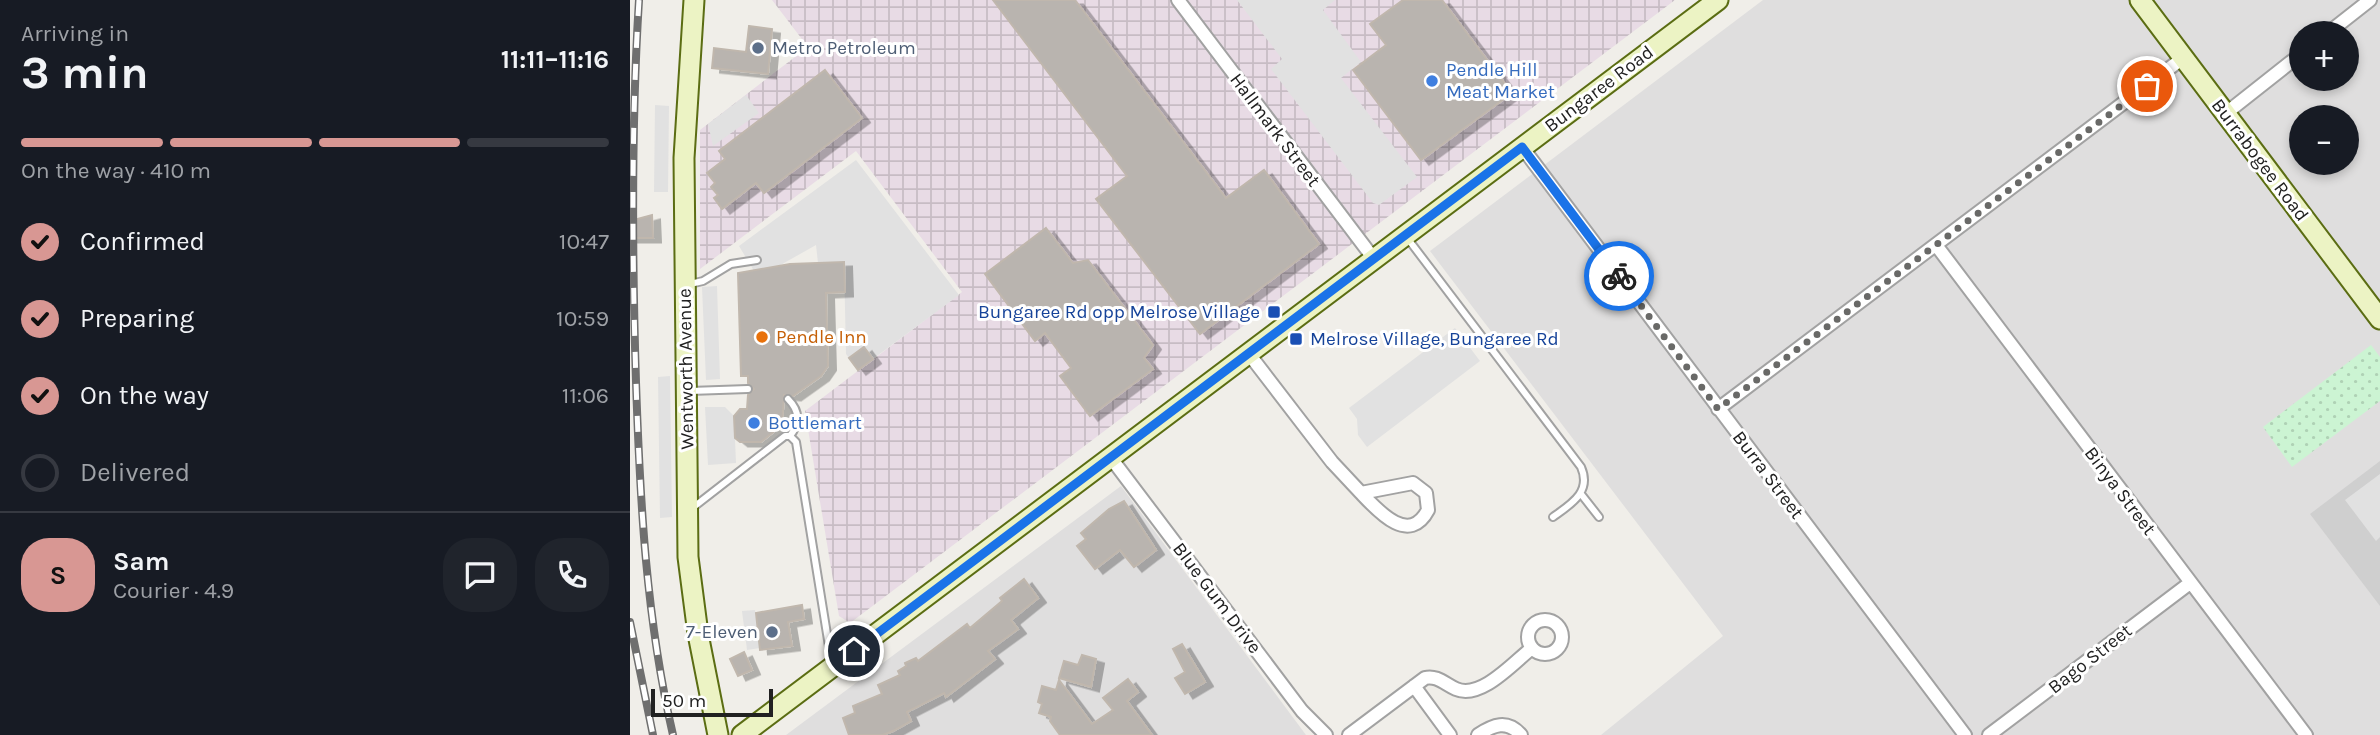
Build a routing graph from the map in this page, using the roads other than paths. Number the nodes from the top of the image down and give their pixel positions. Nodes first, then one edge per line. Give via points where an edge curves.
1 (694, 0) edge
2 (1178, 0) edge
3 (1718, 0) edge
4 (2140, 0) edge
5 (2370, 0) edge
6 (2343, 21) edge
7 (2183, 58) junction
8 (2289, 63) edge
9 (2225, 114) junction
10 (1522, 147) junction
11 (1405, 235) junction
12 (1936, 246) junction
13 (1374, 259) junction
14 (757, 260) dead end
15 (684, 285) junction
16 (2380, 319) edge
17 (1249, 354) junction
18 (748, 389) dead end
19 (686, 391) junction
20 (788, 399) dead end
21 (1718, 409) junction
22 (790, 436) junction
23 (1111, 458) junction
24 (1361, 493) junction
25 (1581, 494) junction
26 (688, 511) junction
27 (1553, 517) dead end
28 (1599, 517) dead end
29 (2190, 583) junction
30 (1532, 648) dead end
31 (832, 667) junction
32 (1414, 686) junction
33 (718, 735) edge
34 (742, 735) edge
35 (1326, 735) edge
36 (1349, 735) edge
37 (1450, 735) edge
38 (1478, 735) edge
39 (1521, 735) edge
40 (1965, 735) edge
41 (1989, 735) edge
42 (2306, 735) edge

1 - 15 street, Wentworth Avenue via 687,87
2 - 13 street, Hallmark Street
3 - 10 street, Bungaree Road
4 - 7 street, Burrabogee Road
5 - 6 street
7 - 9 street, Burrabogee Road
7 - 12 street
8 - 9 street
9 - 16 street, Burrabogee Road
10 - 11 street, Bungaree Road
10 - 21 street, Burra Street
11 - 13 street, Bungaree Road
11 - 25 lane via 1581,467 1585,478
12 - 21 street
12 - 29 street, Binya Street
13 - 17 street, Bungaree Road
14 - 15 lane via 732,264 703,281
15 - 19 street, Wentworth Avenue
17 - 23 street, Bungaree Road
17 - 24 street
18 - 19 lane
19 - 26 street, Wentworth Avenue
20 - 22 lane via 798,416
21 - 40 street, Burra Street
22 - 26 lane
22 - 31 lane via 796,442
23 - 31 street, Bungaree Road
23 - 35 street, Blue Gum Drive via 1302,711
24 - 24 street via 1413,483 1426,493 1429,510 1419,521 1399,526 1384,518
25 - 27 lane
25 - 28 lane
26 - 33 street, Wentworth Avenue via 692,596
29 - 41 street, Bago Street
29 - 42 street, Binya Street
30 - 32 street via 1479,688 1461,691 1430,676
31 - 34 street, Bungaree Road
32 - 36 street
32 - 37 street
38 - 39 street via 1501,724

